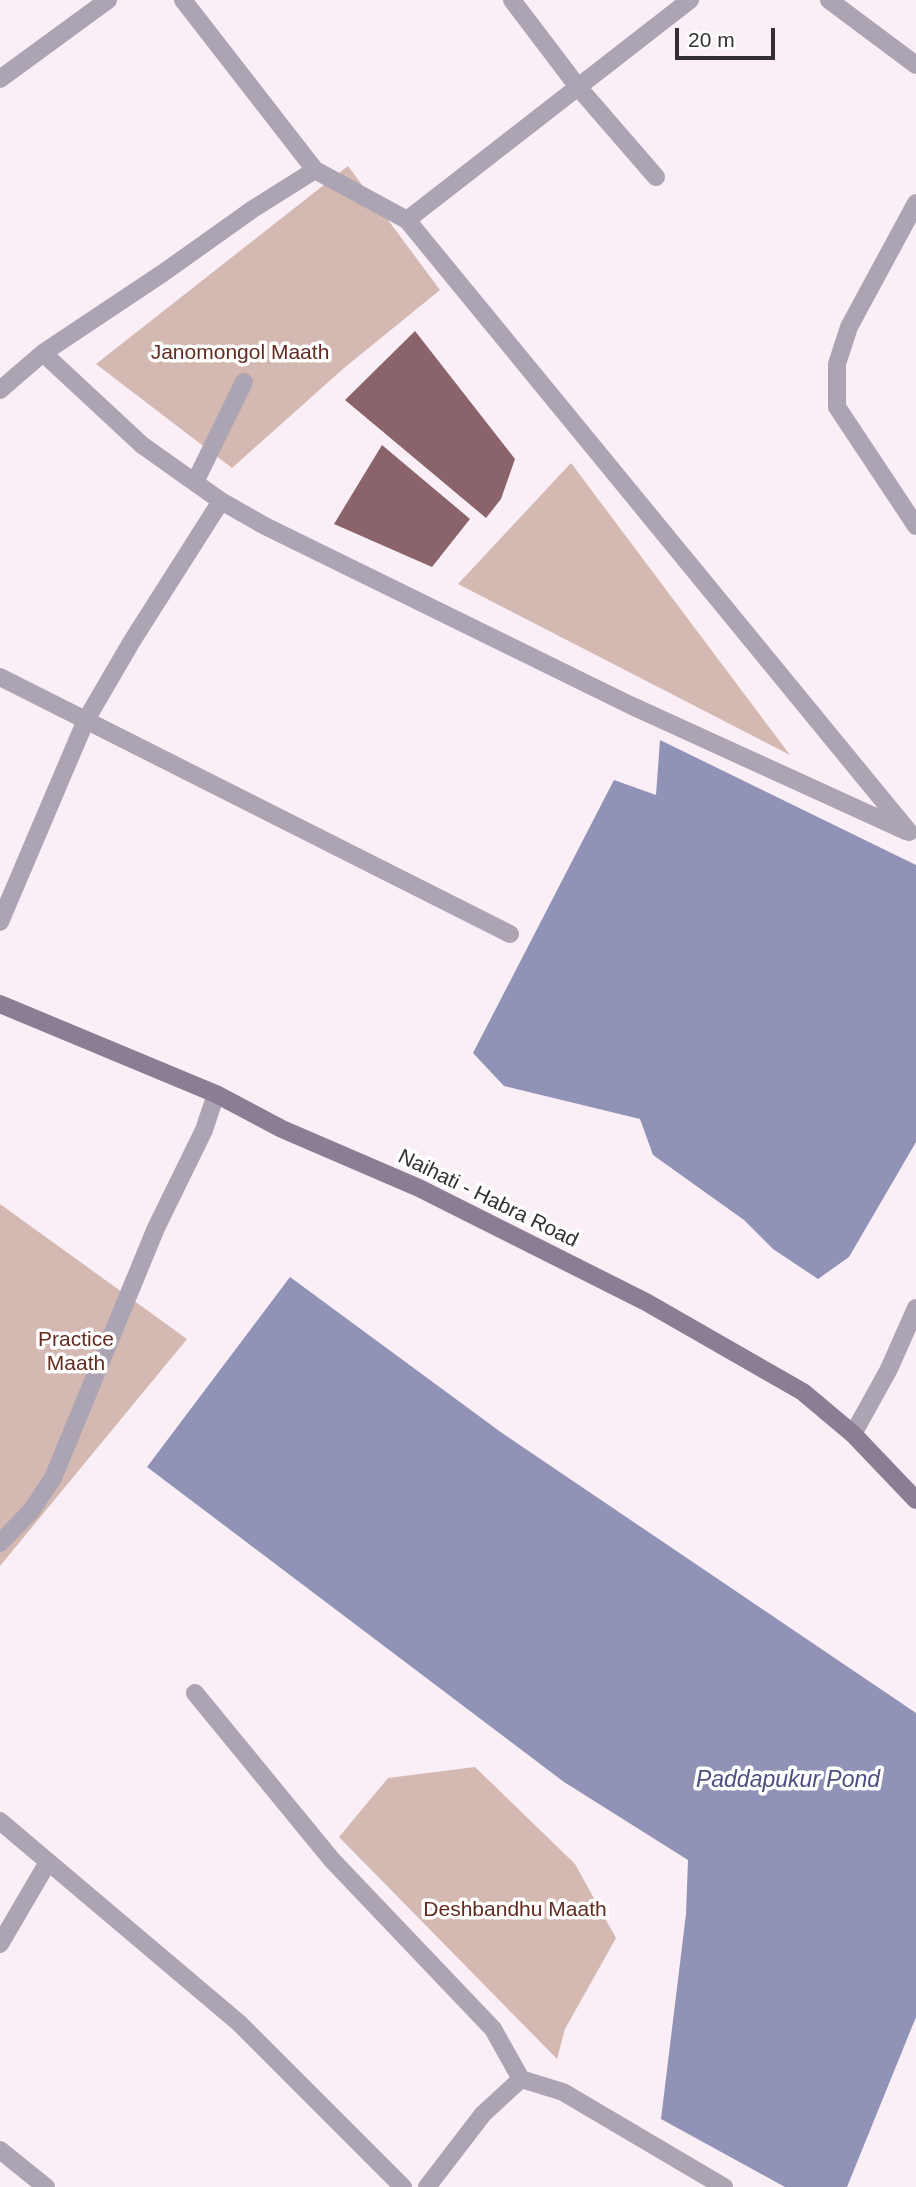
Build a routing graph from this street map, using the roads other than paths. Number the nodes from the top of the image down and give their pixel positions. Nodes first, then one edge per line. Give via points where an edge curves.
1 (108, 0) edge
2 (183, 0) edge
3 (512, 0) edge
4 (690, 0) edge
5 (830, 0) edge
6 (916, 65) edge
7 (0, 79) edge
8 (578, 87) junction
9 (315, 170) junction
10 (656, 177) dead end
11 (916, 203) edge
12 (407, 220) junction
13 (43, 353) junction
14 (244, 382) dead end
15 (0, 390) edge
16 (195, 482) junction
17 (221, 500) junction
18 (916, 526) edge
19 (0, 677) edge
20 (86, 719) junction
21 (914, 829) edge
22 (0, 922) edge
23 (510, 934) dead end
24 (0, 1004) edge
25 (216, 1094) junction
26 (916, 1308) edge
27 (853, 1433) junction
28 (916, 1500) edge
29 (0, 1543) edge
30 (195, 1693) dead end
31 (0, 1821) edge
32 (48, 1862) junction
33 (0, 1944) edge
34 (521, 2079) junction
35 (0, 2150) edge
36 (46, 2187) edge
37 (403, 2187) edge
38 (427, 2187) edge
39 (724, 2187) edge

1 - 7 street
2 - 9 street
3 - 8 street
4 - 8 street
5 - 6 street
8 - 10 street
8 - 12 street
9 - 12 street
9 - 13 street
11 - 18 street via 849,327 837,364 836,407
12 - 21 street
13 - 15 street
13 - 16 street via 142,445
14 - 16 street
16 - 17 street
17 - 20 street
17 - 21 street via 265,526 630,705
19 - 20 street
20 - 22 street
20 - 23 street
24 - 25 main road, Naihati - Habra Road
25 - 27 main road, Naihati - Habra Road via 282,1129 419,1188 646,1302 803,1392
25 - 29 street via 53,1478 31,1511
26 - 27 street
27 - 28 main road, Naihati - Habra Road
30 - 34 street via 332,1860 493,2029
31 - 32 street
32 - 33 street
32 - 37 street via 239,2023
34 - 38 street via 483,2114
34 - 39 street via 563,2092
35 - 36 street

